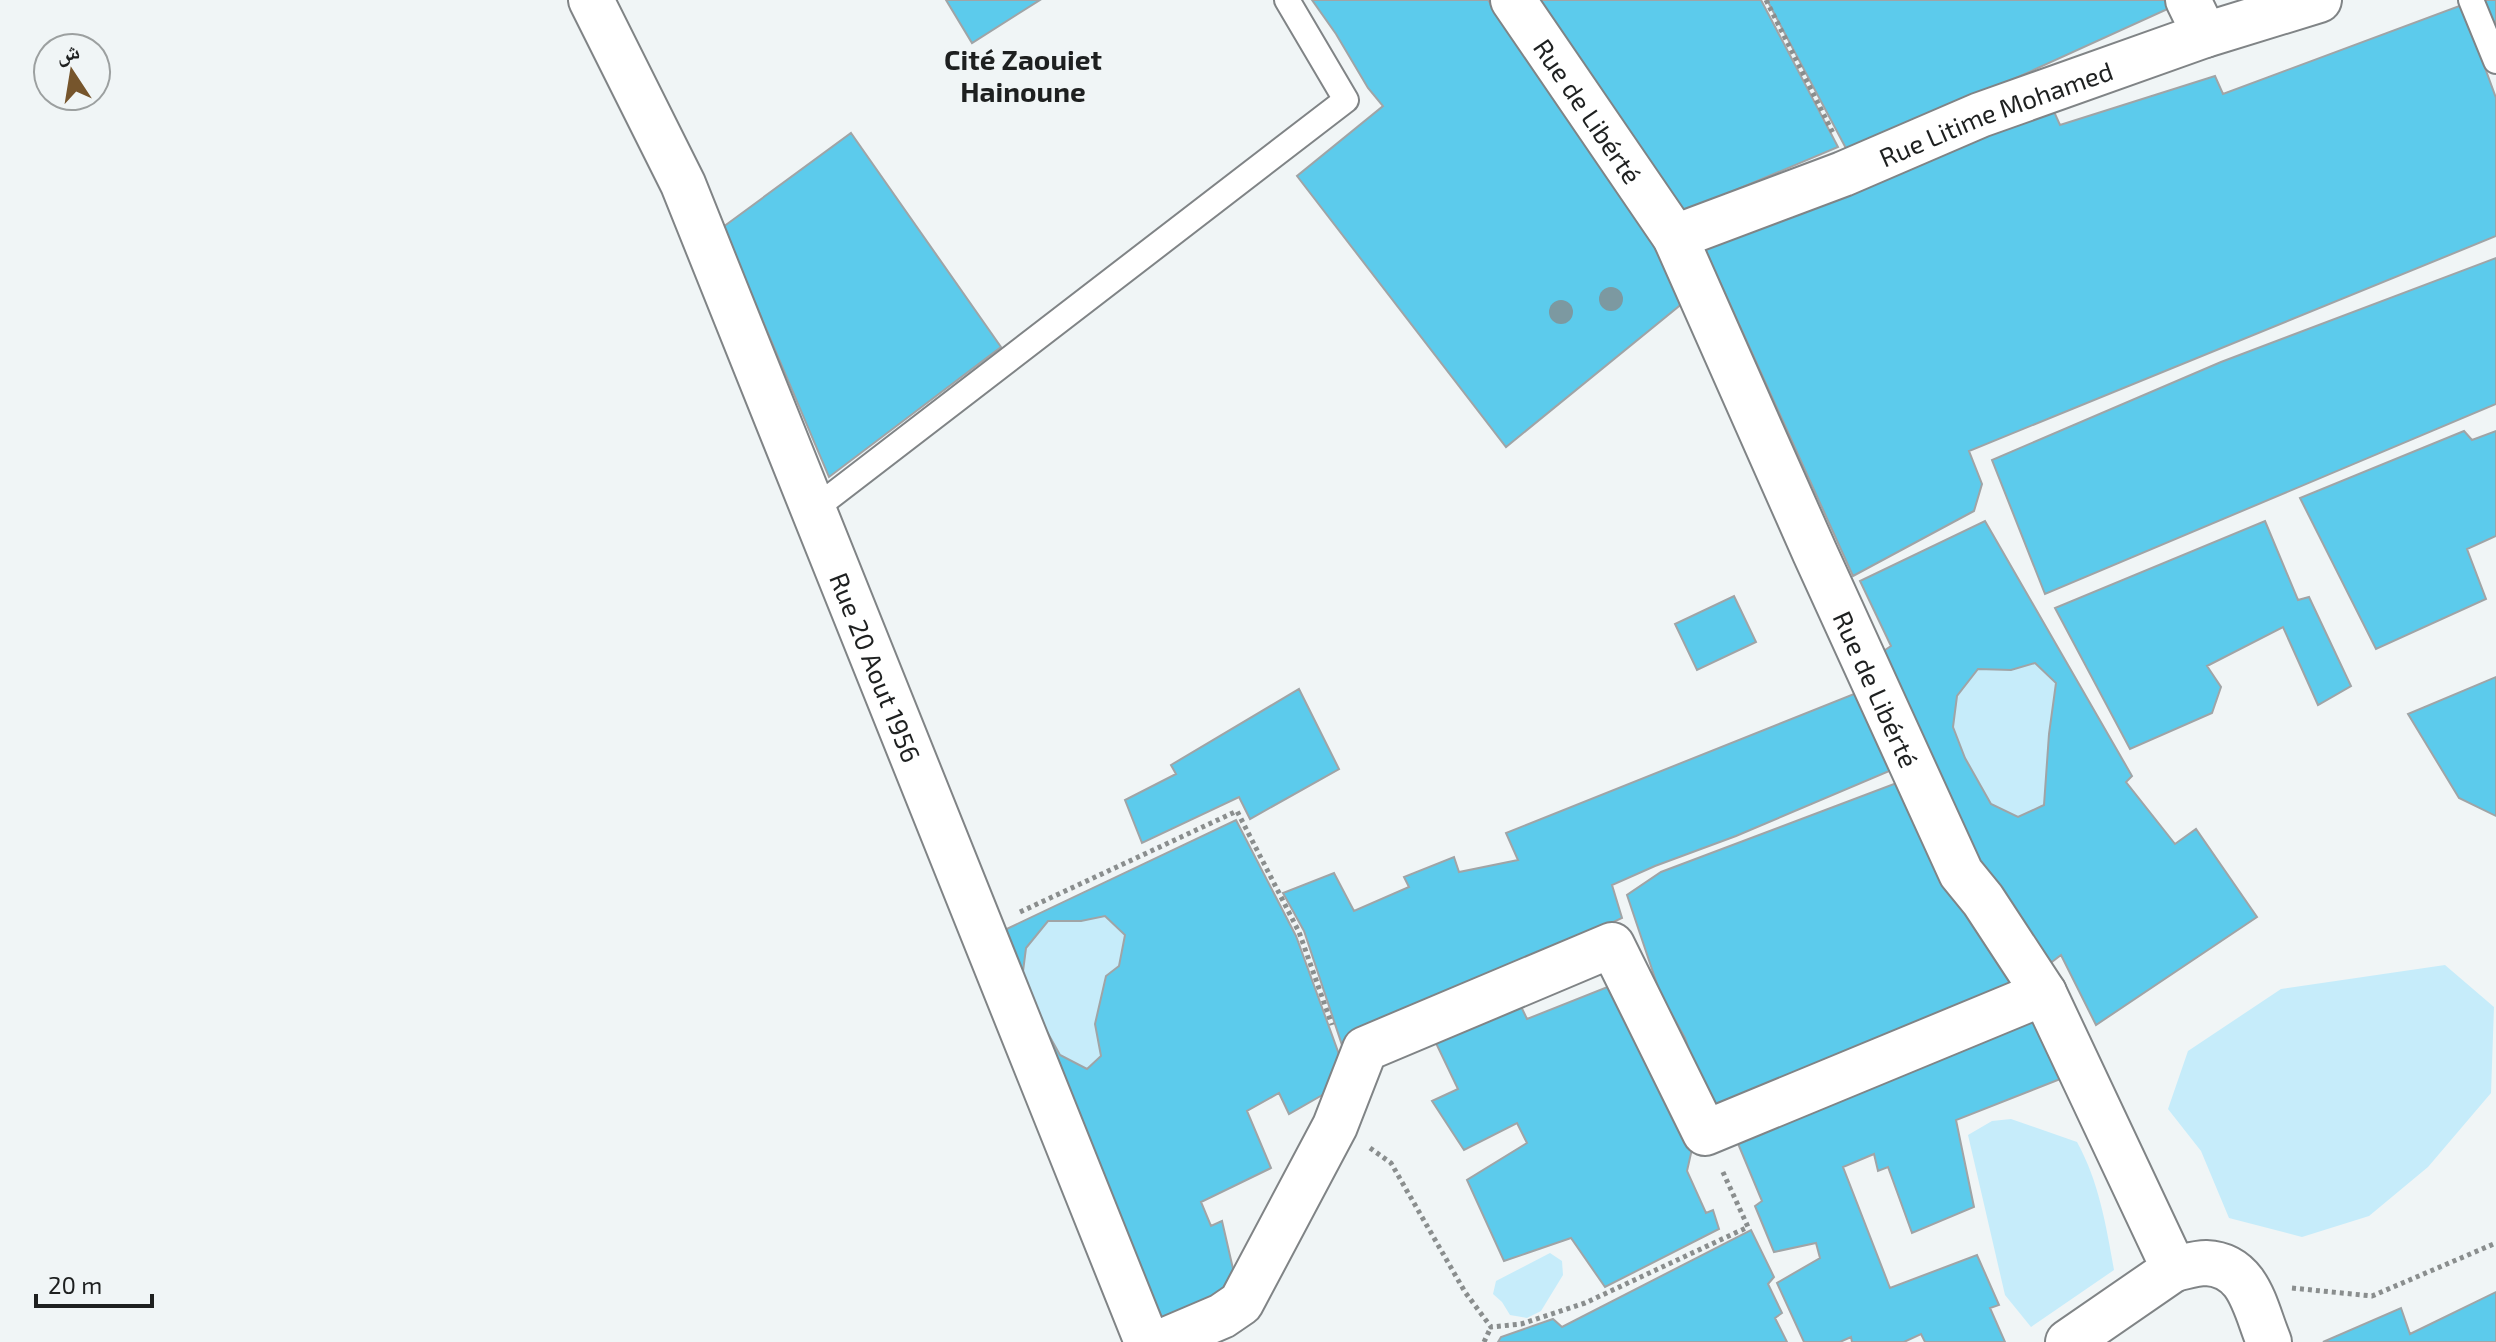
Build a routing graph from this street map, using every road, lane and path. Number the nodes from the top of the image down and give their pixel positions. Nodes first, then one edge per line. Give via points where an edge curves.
1 (591, 0) edge
2 (1287, 0) edge
3 (1513, 0) edge
4 (1766, 0) edge
5 (2319, 0) edge
6 (2471, 0) edge
7 (2196, 18) edge
8 (2496, 61) edge
9 (1852, 170) junction
10 (1675, 237) junction
11 (813, 510) junction
12 (981, 930) junction
13 (2044, 993) junction
14 (1358, 1070) junction
15 (1335, 1126) junction
16 (1705, 1133) junction
17 (2496, 1243) edge
18 (2174, 1269) junction
19 (2247, 1284) junction
20 (1491, 1327) junction
21 (1147, 1342) edge
22 (1161, 1342) edge
23 (1484, 1342) edge
24 (2068, 1342) edge
25 (2269, 1342) edge

1 - 11 street, Rue 20 Aout 1956 via 683,184
2 - 11 lane via 1346,100
3 - 10 street, Rue de Libérté
4 - 9 path
5 - 7 street, Rue Litime Mohamed
6 - 8 lane
7 - 9 street, Rue Litime Mohamed
9 - 10 street, Rue Litime Mohamed
10 - 13 street, Rue de Libérté via 1961,873
11 - 12 street, Rue 20 Aout 1956
12 - 14 path via 1237,811 1299,932 1341,1050
12 - 21 street, Rue 20 Aout 1956
13 - 16 street
13 - 18 street, Rue de Libérté
14 - 15 street
14 - 16 street via 1365,1049 1612,945
15 - 20 path via 1391,1163
15 - 22 street via 1241,1303
16 - 20 path via 1748,1227 1585,1303 1521,1324
17 - 19 path via 2372,1296
18 - 19 street via 2203,1263 2225,1266
18 - 24 street
19 - 25 street
20 - 23 path

